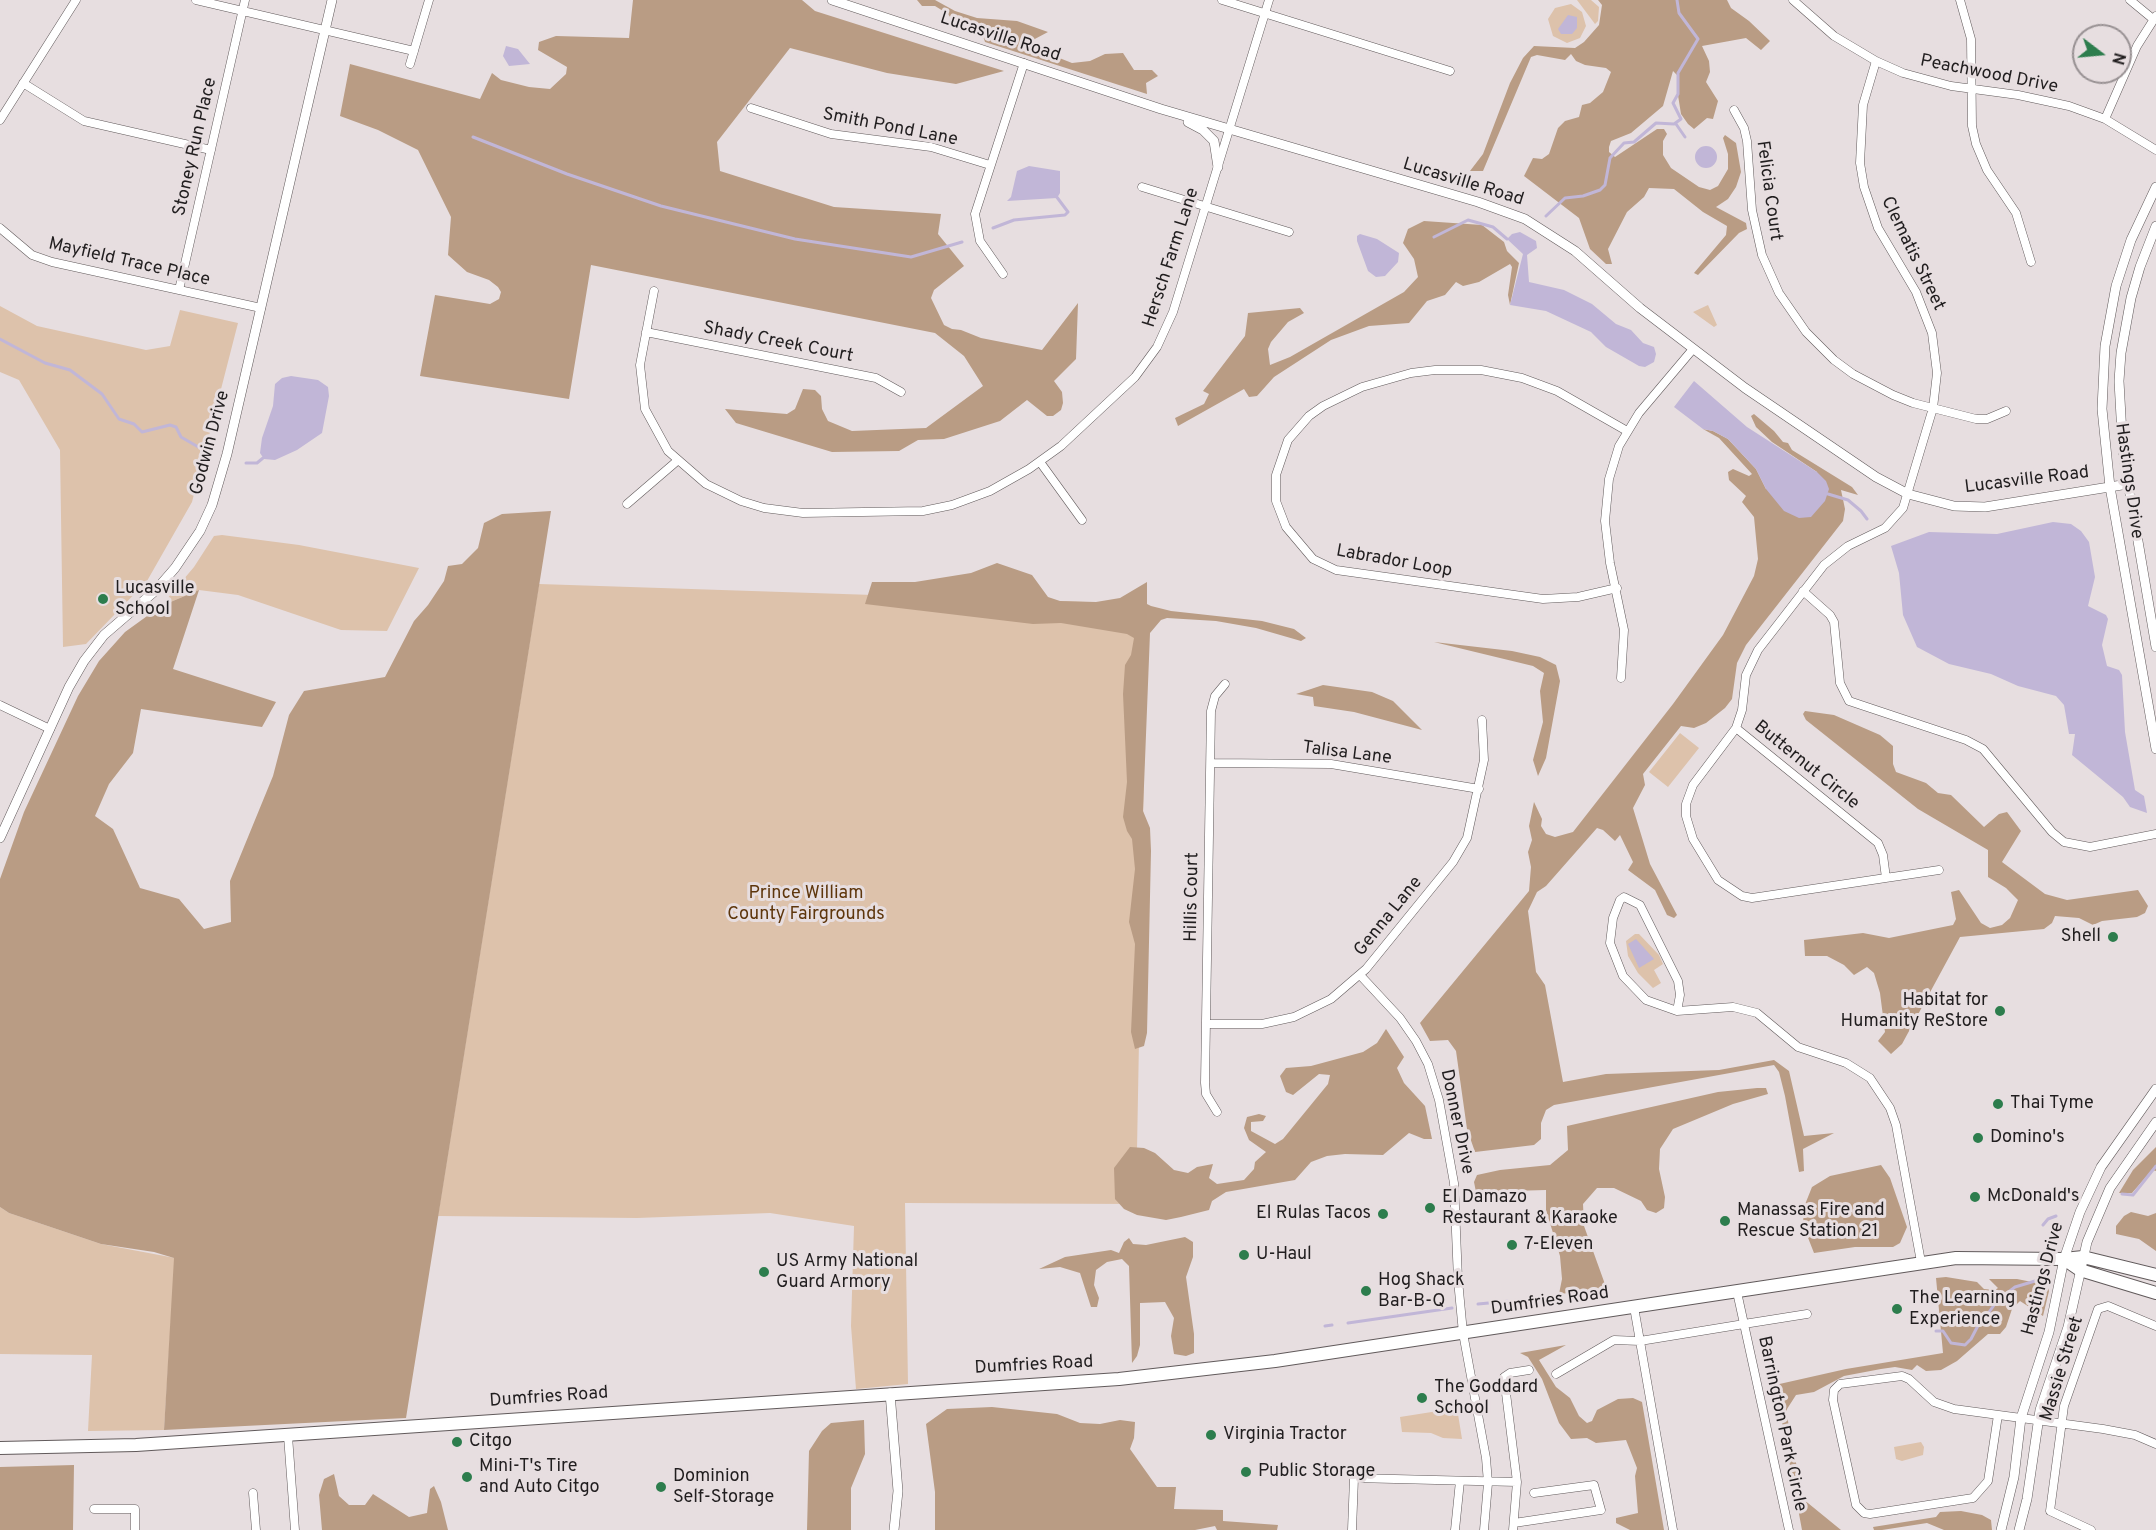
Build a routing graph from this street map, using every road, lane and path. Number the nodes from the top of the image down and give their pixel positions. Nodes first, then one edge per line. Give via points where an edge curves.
1 (76, 0) edge
2 (196, 0) edge
3 (245, 0) edge
4 (332, 0) edge
5 (429, 0) edge
6 (1222, 0) edge
7 (1269, 0) edge
8 (1793, 0) edge
9 (1960, 0) edge
10 (2130, 0) edge
11 (834, 1) edge
12 (243, 11) junction
13 (1265, 14) junction
14 (2155, 17) edge
15 (324, 29) junction
16 (414, 51) junction
17 (1876, 61) junction
18 (1024, 63) junction
19 (410, 64) dead end
20 (1450, 71) dead end
21 (23, 83) junction
22 (1973, 89) junction
23 (751, 108) dead end
24 (1161, 109) junction
25 (1734, 110) dead end
26 (2105, 119) junction
27 (0, 120) edge
28 (1229, 130) junction
29 (211, 150) junction
30 (2156, 150) edge
31 (990, 165) junction
32 (1218, 167) junction
33 (1143, 187) dead end
34 (2156, 187) edge
35 (1205, 206) junction
36 (2156, 226) edge
37 (0, 228) edge
38 (1289, 232) dead end
39 (2031, 262) dead end
40 (1003, 274) dead end
41 (179, 290) junction
42 (654, 291) dead end
43 (261, 308) junction
44 (646, 332) junction
45 (1693, 349) junction
46 (901, 392) dead end
47 (1933, 408) junction
48 (2006, 411) dead end
49 (1627, 431) junction
50 (677, 461) junction
51 (1040, 462) junction
52 (2128, 484) junction
53 (2110, 487) junction
54 (1908, 494) junction
55 (627, 504) dead end
56 (1082, 520) dead end
57 (1617, 588) junction
58 (1803, 591) junction
59 (2156, 647) edge
60 (1621, 678) dead end
61 (1224, 684) dead end
62 (0, 705) edge
63 (1482, 720) dead end
64 (1736, 728) junction
65 (50, 729) junction
66 (2156, 749) edge
67 (1211, 763) junction
68 (1479, 789) junction
69 (2156, 834) edge
70 (0, 838) edge
71 (1939, 870) dead end
72 (1886, 878) junction
73 (1360, 975) junction
74 (1677, 1011) junction
75 (1206, 1024) junction
76 (2156, 1089) edge
77 (1217, 1112) dead end
78 (2156, 1122) edge
79 (2083, 1257) junction
80 (2064, 1260) junction
81 (1921, 1262) junction
82 (2080, 1270) junction
83 (2156, 1275) edge
84 (1737, 1292) junction
85 (2156, 1293) edge
86 (1634, 1307) junction
87 (1808, 1314) dead end
88 (1744, 1324) junction
89 (2156, 1326) edge
90 (1464, 1333) junction
91 (1640, 1341) junction
92 (1529, 1370) dead end
93 (1556, 1374) dead end
94 (890, 1393) junction
95 (1998, 1415) junction
96 (2021, 1418) junction
97 (2038, 1420) junction
98 (2060, 1424) junction
99 (288, 1436) junction
100 (2156, 1444) edge
101 (0, 1448) edge
102 (1460, 1481) junction
103 (1517, 1482) junction
104 (1488, 1483) junction
105 (253, 1493) dead end
106 (1534, 1493) dead end
107 (94, 1509) dead end
108 (1514, 1526) edge
109 (135, 1530) edge
110 (256, 1530) edge
111 (295, 1530) edge
112 (894, 1530) edge
113 (1352, 1530) edge
114 (1455, 1530) edge
115 (1484, 1530) edge
116 (1672, 1530) edge
117 (1789, 1530) edge
118 (2001, 1530) edge
119 (2019, 1530) edge
120 (2091, 1530) edge

1 - 21 street
2 - 12 street
3 - 12 street, Stoney Run Place
4 - 15 street, Godwin Drive
5 - 16 street
6 - 13 street
7 - 13 street, Hersch Farm Lane
8 - 17 street, Peachwood Drive via 1834,36
9 - 22 street via 1971,39
10 - 14 street
11 - 18 street, Lucasville Road
12 - 15 street
12 - 29 street, Stoney Run Place
13 - 20 street
13 - 28 street, Hersch Farm Lane
14 - 26 street via 2137,46
15 - 16 street
15 - 43 street, Godwin Drive
16 - 19 street
17 - 22 street, Peachwood Drive via 1927,80
17 - 47 street, Clematis Street via 1863,105 1860,163 1878,228 1916,292 1932,333 1937,373
18 - 24 street, Lucasville Road
18 - 31 street
21 - 27 street
21 - 29 street via 84,121
22 - 26 street, Peachwood Drive via 2047,100
22 - 39 street via 1972,126 1979,154 2016,213
23 - 31 street, Smith Pond Lane via 831,134 931,147
24 - 28 street, Lucasville Road
24 - 32 street via 1209,135 1217,148
25 - 47 street, Felicia Court via 1747,141 1752,210 1762,255 1792,313 1823,350 1853,374 1893,395
26 - 30 street, Peachwood Drive
28 - 32 street, Hersch Farm Lane
28 - 45 street, Lucasville Road via 1525,219 1575,251
29 - 41 street, Stoney Run Place
31 - 40 street via 975,224 982,246
32 - 35 street, Hersch Farm Lane
33 - 35 street
34 - 53 street, Hastings Drive via 2122,265 2105,346 2102,409
35 - 38 street
35 - 51 street, Hersch Farm Lane via 1169,321 1148,361 1102,410
36 - 52 street, Hastings Drive via 2139,267 2121,353 2119,416
37 - 41 street, Mayfield Trace Place via 42,259
41 - 43 street, Mayfield Trace Place
42 - 44 street, Hersch Farm Lane
43 - 65 street, Godwin Drive via 225,463 208,515 175,568 90,652
44 - 46 street, Shady Creek Court via 876,378
44 - 50 street, Hersch Farm Lane via 640,365 645,409 660,440
45 - 49 street
45 - 54 street, Lucasville Road via 1832,448
47 - 48 street, Felicia Court via 1976,419
47 - 54 street, Clematis Street
49 - 57 street via 1613,464 1606,500 1607,542
49 - 57 street, Labrador Loop via 1557,391 1522,378 1481,370 1435,370 1370,384 1323,406 1288,440 1276,475 1276,501 1286,527 1308,555 1336,570 1543,599 1578,597
50 - 51 street, Hersch Farm Lane via 706,484 741,501 783,512 827,513 898,513 952,505 990,491
50 - 55 street
51 - 56 street
52 - 53 street, Lucasville Road
52 - 59 street, Hastings Drive
53 - 54 street, Lucasville Road via 1985,507 1954,506
53 - 66 street, Hastings Drive
54 - 58 street, Clematis Street via 1894,520 1835,555
57 - 60 street via 1624,638
58 - 64 street, Clematis Street via 1751,662
58 - 69 street via 1834,622 1841,689 1849,700 1983,749 2064,842 2090,847
61 - 67 street, Hillis Court via 1212,705
62 - 65 street
63 - 68 street, Genna Lane via 1484,760
64 - 72 street, Butternut Circle via 1878,843
64 - 72 street, Butternut Circle via 1701,772 1686,804 1688,828 1718,880 1732,892 1752,898
65 - 70 street, Godwin Drive
67 - 68 street, Talisa Lane via 1331,764
67 - 75 street, Hillis Court
68 - 73 street, Genna Lane via 1472,823 1460,852
71 - 72 street, Butternut Circle
73 - 75 street, Genna Lane via 1331,999 1294,1017 1262,1024
73 - 90 street, Donner Drive via 1416,1041 1436,1091 1454,1183
74 - 74 street via 1654,1005 1638,995 1616,963 1611,931 1617,906 1624,897 1640,905 1678,981
74 - 81 street via 1733,1007 1757,1013 1798,1047 1846,1063 1870,1078 1896,1125
75 - 77 street, Hillis Court via 1206,1094
76 - 80 street, Hastings Drive via 2101,1167
78 - 79 street, Hastings Drive via 2110,1188
79 - 80 main road, Dumfries Road
79 - 82 street, Hastings Drive
79 - 83 main road, Dumfries Road
80 - 81 main road, Dumfries Road via 1956,1258
80 - 82 main road
80 - 96 street, Hastings Drive via 2049,1332
81 - 84 main road, Dumfries Road
82 - 85 main road
82 - 97 street, Hastings Drive via 2068,1327
84 - 86 main road, Dumfries Road
84 - 88 street, Barrington Park Circle
86 - 90 main road, Dumfries Road
86 - 91 street
87 - 88 street
88 - 91 street, Barrington Park Circle
88 - 117 street, Barrington Park Circle
89 - 98 street, Massie Street via 2108,1306 2098,1309
90 - 94 main road, Dumfries Road via 1193,1371
90 - 104 street, Donner Drive
91 - 93 street, Barrington Park Circle via 1609,1342
91 - 116 street
92 - 103 street via 1504,1377
94 - 99 main road, Dumfries Road
94 - 112 street via 898,1491
95 - 95 street via 1941,1406 1902,1376 1836,1387 1833,1400 1856,1505 1870,1514 1973,1498 1988,1481
95 - 96 street
96 - 97 street
96 - 118 street, Hastings Drive via 2014,1477
97 - 98 street
97 - 119 street, Hastings Drive
98 - 100 street via 2135,1435
98 - 120 street, Massie Street via 2052,1513
99 - 101 main road, Dumfries Road
99 - 111 street
102 - 104 street
102 - 113 street via 1354,1478
102 - 114 street
103 - 104 street
103 - 108 street
104 - 115 street, Donner Drive
105 - 110 street
106 - 108 street via 1594,1485 1601,1510
107 - 109 street via 135,1509

